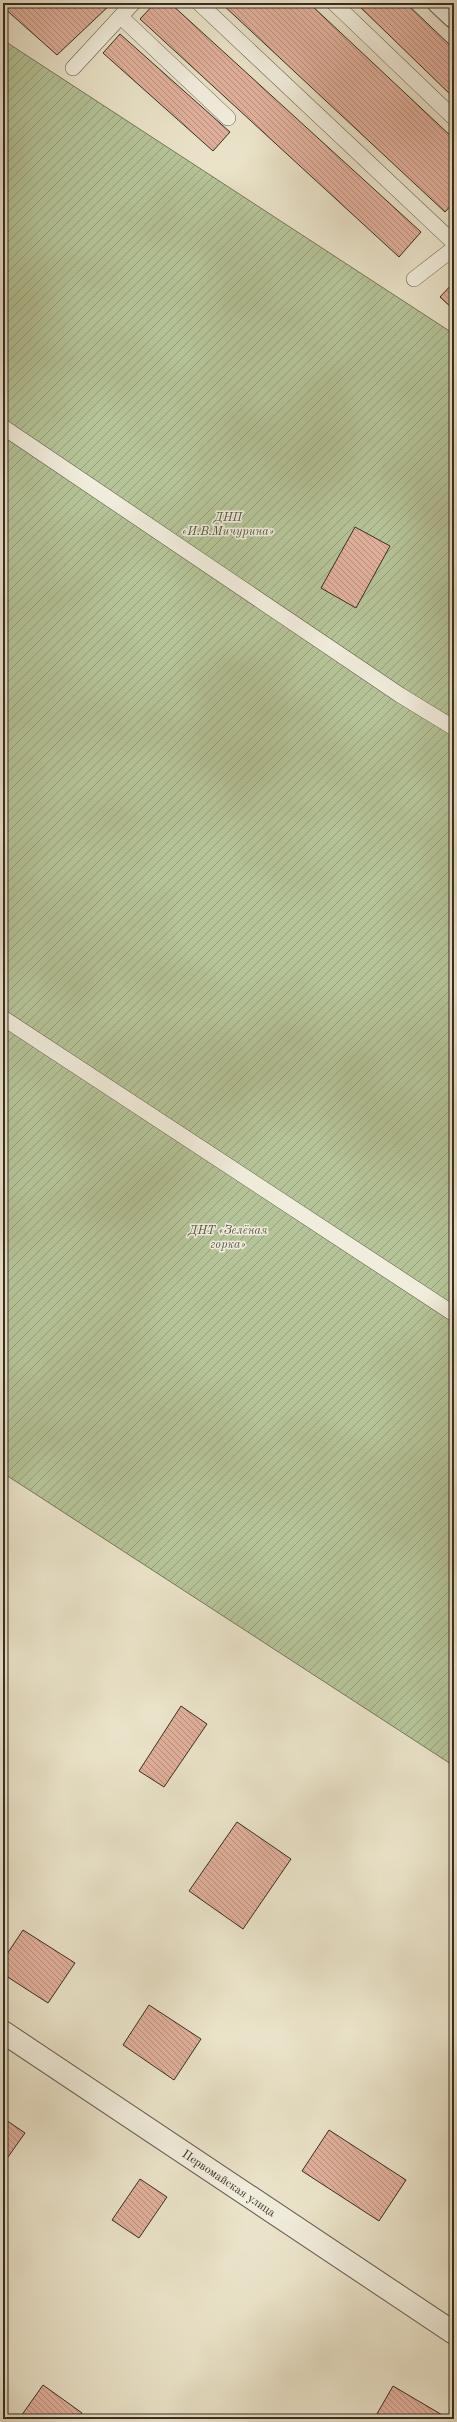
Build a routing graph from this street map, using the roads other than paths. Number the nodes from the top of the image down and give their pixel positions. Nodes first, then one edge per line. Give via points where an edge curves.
1 (133, 3) edge
2 (199, 3) edge
3 (334, 3) edge
4 (439, 3) edge
5 (121, 17) junction
6 (454, 17) edge
7 (73, 68) dead end
8 (228, 118) dead end
9 (454, 118) edge
10 (454, 243) edge
11 (454, 248) edge
12 (414, 279) dead end
13 (3, 427) edge
14 (454, 728) edge
15 (3, 1018) edge
16 (454, 1314) edge
17 (3, 2032) edge
18 (454, 2333) edge

1 - 5 lane
2 - 10 lane
3 - 9 lane
4 - 6 street
5 - 7 lane
5 - 8 lane
11 - 12 lane
13 - 14 lane via 400,695
15 - 16 lane
17 - 18 street, Первомайская улица

